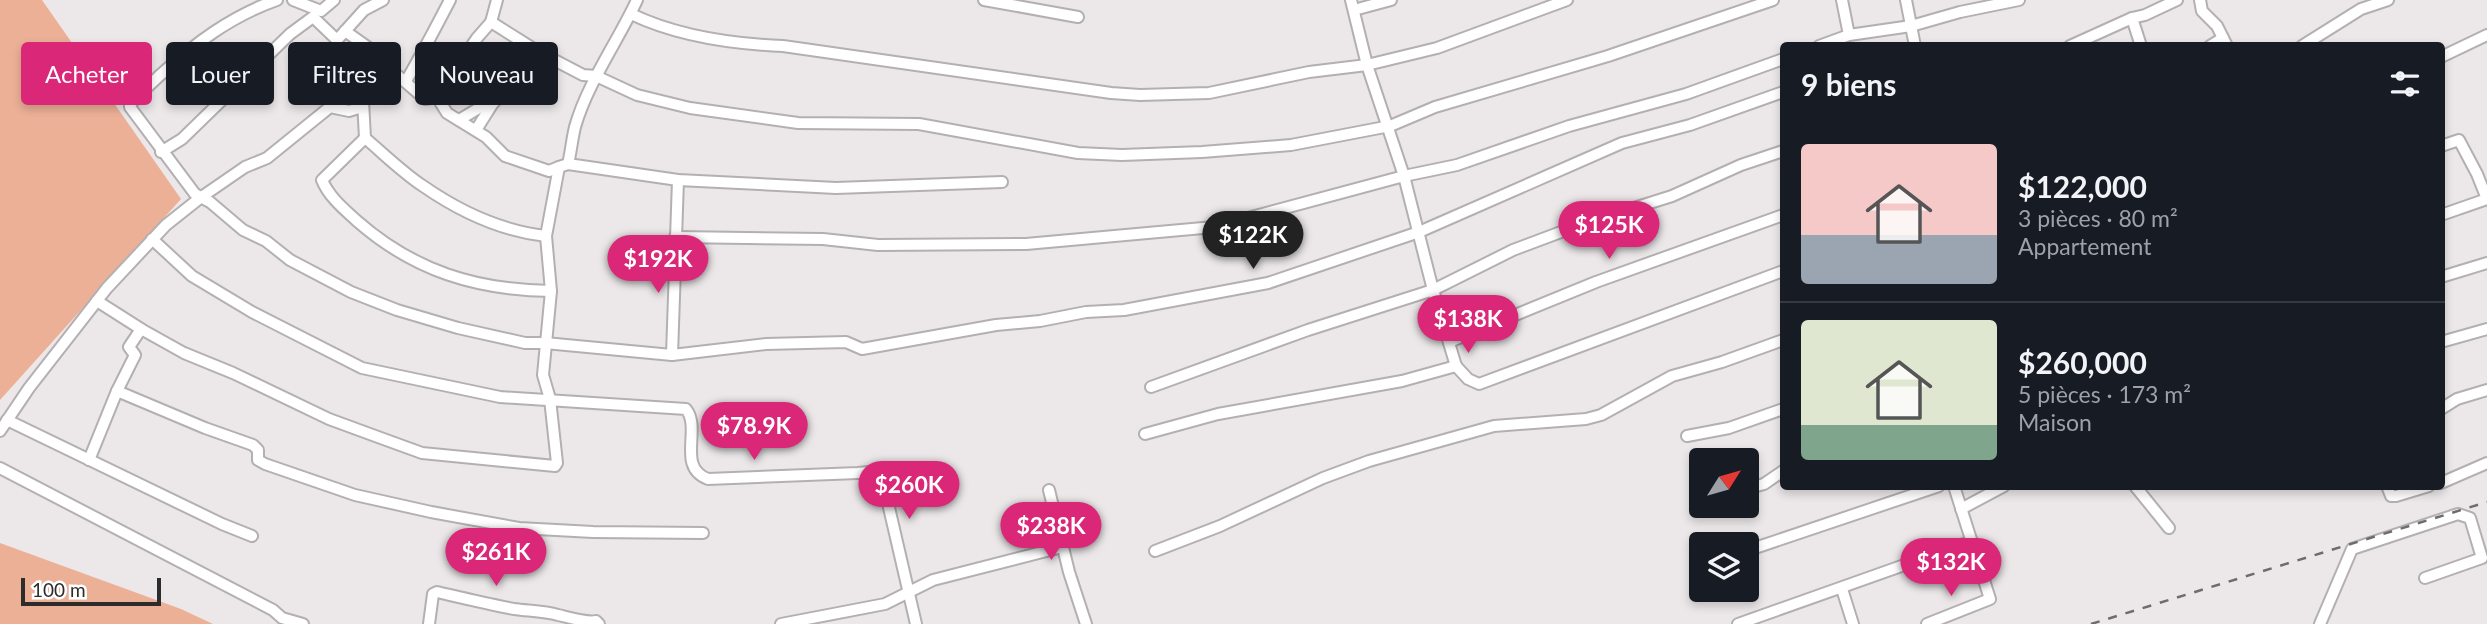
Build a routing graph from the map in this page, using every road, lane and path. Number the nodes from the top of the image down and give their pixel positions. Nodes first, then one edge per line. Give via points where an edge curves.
1 (277, 0) edge
2 (293, 0) edge
3 (334, 0) edge
4 (383, 0) edge
5 (450, 0) edge
6 (497, 0) edge
7 (984, 0) edge
8 (1391, 0) edge
9 (1567, 0) edge
10 (1773, 0) edge
11 (1842, 0) edge
12 (1906, 0) edge
13 (2019, 0) edge
14 (2177, 0) edge
15 (2200, 0) edge
16 (2388, 0) edge
17 (635, 1) edge
18 (1979, 4) edge
19 (1352, 5) edge
20 (317, 14) junction
21 (631, 14) junction
22 (1078, 18) dead end
23 (2133, 18) junction
24 (491, 22) junction
25 (1911, 26) junction
26 (345, 30) junction
27 (1866, 33) junction
28 (1849, 35) junction
29 (2487, 35) edge
30 (361, 42) edge
31 (474, 42) edge
32 (523, 42) edge
33 (1830, 42) edge
34 (1868, 42) edge
35 (1914, 42) edge
36 (2079, 42) edge
37 (2140, 42) edge
38 (2225, 42) edge
39 (2308, 42) edge
40 (2445, 55) edge
41 (1780, 60) edge
42 (558, 62) edge
43 (1367, 65) junction
44 (596, 76) junction
45 (401, 77) edge
46 (406, 81) junction
47 (415, 90) edge
48 (1780, 93) edge
49 (442, 105) edge
50 (484, 105) edge
51 (492, 105) edge
52 (362, 107) joint
53 (459, 120) junction
54 (1387, 126) junction
55 (476, 130) junction
56 (365, 138) junction
57 (2445, 145) edge
58 (161, 152) junction
59 (1780, 152) edge
60 (564, 166) junction
61 (2482, 172) edge
62 (1404, 176) junction
63 (678, 180) junction
64 (1002, 182) dead end
65 (200, 198) junction
66 (2487, 199) edge
67 (2445, 214) edge
68 (1780, 216) edge
69 (1419, 232) junction
70 (546, 236) junction
71 (676, 237) junction
72 (152, 239) junction
73 (2487, 263) edge
74 (1780, 272) edge
75 (2445, 276) edge
76 (1433, 290) junction
77 (551, 291) junction
78 (97, 301) junction
79 (2487, 328) edge
80 (141, 330) junction
81 (1780, 341) edge
82 (2445, 341) edge
83 (1449, 342) junction
84 (545, 343) junction
85 (672, 355) junction
86 (1456, 366) junction
87 (1151, 387) dead end
88 (2487, 390) edge
89 (117, 391) junction
90 (550, 399) junction
91 (2445, 407) edge
92 (1780, 410) edge
93 (7, 420) junction
94 (0, 431) edge
95 (1145, 434) dead end
96 (1687, 436) dead end
97 (89, 460) junction
98 (2487, 463) edge
99 (0, 468) edge
100 (1780, 473) edge
101 (2445, 480) edge
102 (1759, 485) edge
103 (1049, 490) dead end
104 (1927, 490) edge
105 (1955, 490) edge
106 (1997, 490) edge
107 (2138, 490) edge
108 (2389, 490) edge
109 (2416, 490) edge
110 (1961, 509) junction
111 (2169, 528) dead end
112 (703, 533) dead end
113 (252, 536) dead end
114 (1972, 541) junction
115 (1062, 547) junction
116 (1759, 547) edge
117 (1155, 551) dead end
118 (2425, 578) dead end
119 (1842, 589) junction
120 (909, 593) junction
121 (303, 624) edge
122 (429, 624) edge
123 (599, 624) edge
124 (781, 624) edge
125 (916, 624) edge
126 (1086, 624) edge
127 (1738, 624) edge
128 (1853, 624) edge
129 (1927, 624) edge
130 (2319, 624) edge

1 - 58 street via 217,28 184,52 133,101 130,107
2 - 20 street
3 - 20 street
4 - 26 street
5 - 46 street
6 - 24 street
7 - 22 street
8 - 19 street
9 - 43 street via 1437,48
10 - 54 street
11 - 28 street
12 - 25 street
13 - 18 street
14 - 23 street
15 - 38 street via 2202,11
16 - 39 street via 2361,9
17 - 21 street
18 - 25 street
19 - 43 street
20 - 26 street via 337,40
20 - 58 street via 290,34 182,139
21 - 43 street via 656,26 746,45 783,46 1121,94 1209,93
21 - 44 street
23 - 36 street
23 - 37 street
24 - 31 street
24 - 32 street
25 - 27 street
25 - 35 street
26 - 30 street
27 - 28 street
27 - 34 street
28 - 33 street
29 - 40 street
41 - 62 street via 1457,165
42 - 44 street via 583,75
43 - 54 street
44 - 54 street via 637,95 690,108 798,123 919,124 1089,153 1189,153 1291,145
44 - 60 street
45 - 46 street
46 - 47 street
48 - 69 street via 1622,143
49 - 53 street
50 - 53 street
51 - 55 street
52 - 56 street
52 - 65 street via 349,111 330,107 267,158 245,167
53 - 55 street
54 - 62 street
55 - 60 street via 505,156 525,165 549,171
56 - 70 street via 421,186 448,201 491,223
56 - 77 street via 322,180 343,208 382,243 422,266 474,283
57 - 61 street via 2459,140
58 - 65 street
59 - 76 street via 1741,164 1663,200 1513,250
60 - 63 street
60 - 70 street
61 - 66 street
62 - 69 street
62 - 71 street via 1214,227 1127,236 938,245
63 - 64 street via 836,188
63 - 71 street
65 - 72 street
65 - 84 street via 290,260 351,292 458,328
66 - 67 street
68 - 83 street via 1596,282
69 - 76 street
69 - 85 street via 1268,283 1124,310 996,325 862,349 846,342 766,344
70 - 77 street
71 - 85 street
72 - 78 street
72 - 90 street via 192,276 251,312 362,368 499,397
73 - 75 street
74 - 86 street via 1479,384
76 - 83 street
76 - 87 street
77 - 84 street
78 - 80 street
78 - 93 street
79 - 82 street
80 - 89 street via 129,347 135,355
80 - 90 street via 329,419 422,453 555,466
81 - 117 street via 1672,376 1601,415 1494,426 1357,465
83 - 86 street
84 - 85 street
84 - 90 street via 543,375
86 - 95 street via 1402,381 1218,414
88 - 91 street
89 - 97 street
89 - 112 street via 253,445 258,460 265,464 355,495 519,528
90 - 120 street via 686,409 691,460 697,473 708,480 878,471
92 - 96 street via 1729,428
93 - 94 street
93 - 97 street
97 - 113 street
98 - 101 street
99 - 121 street via 282,618
100 - 102 street
103 - 115 street
104 - 116 street
105 - 110 street
106 - 110 street
107 - 111 street
108 - 109 street via 2396,496
110 - 114 street
114 - 119 street
114 - 129 street via 1990,599
115 - 120 street via 933,580
115 - 126 street
118 - 130 street via 2482,558 2466,515 2352,549
119 - 127 street
119 - 128 street
120 - 124 street via 885,604
120 - 125 street
122 - 123 street via 437,592

